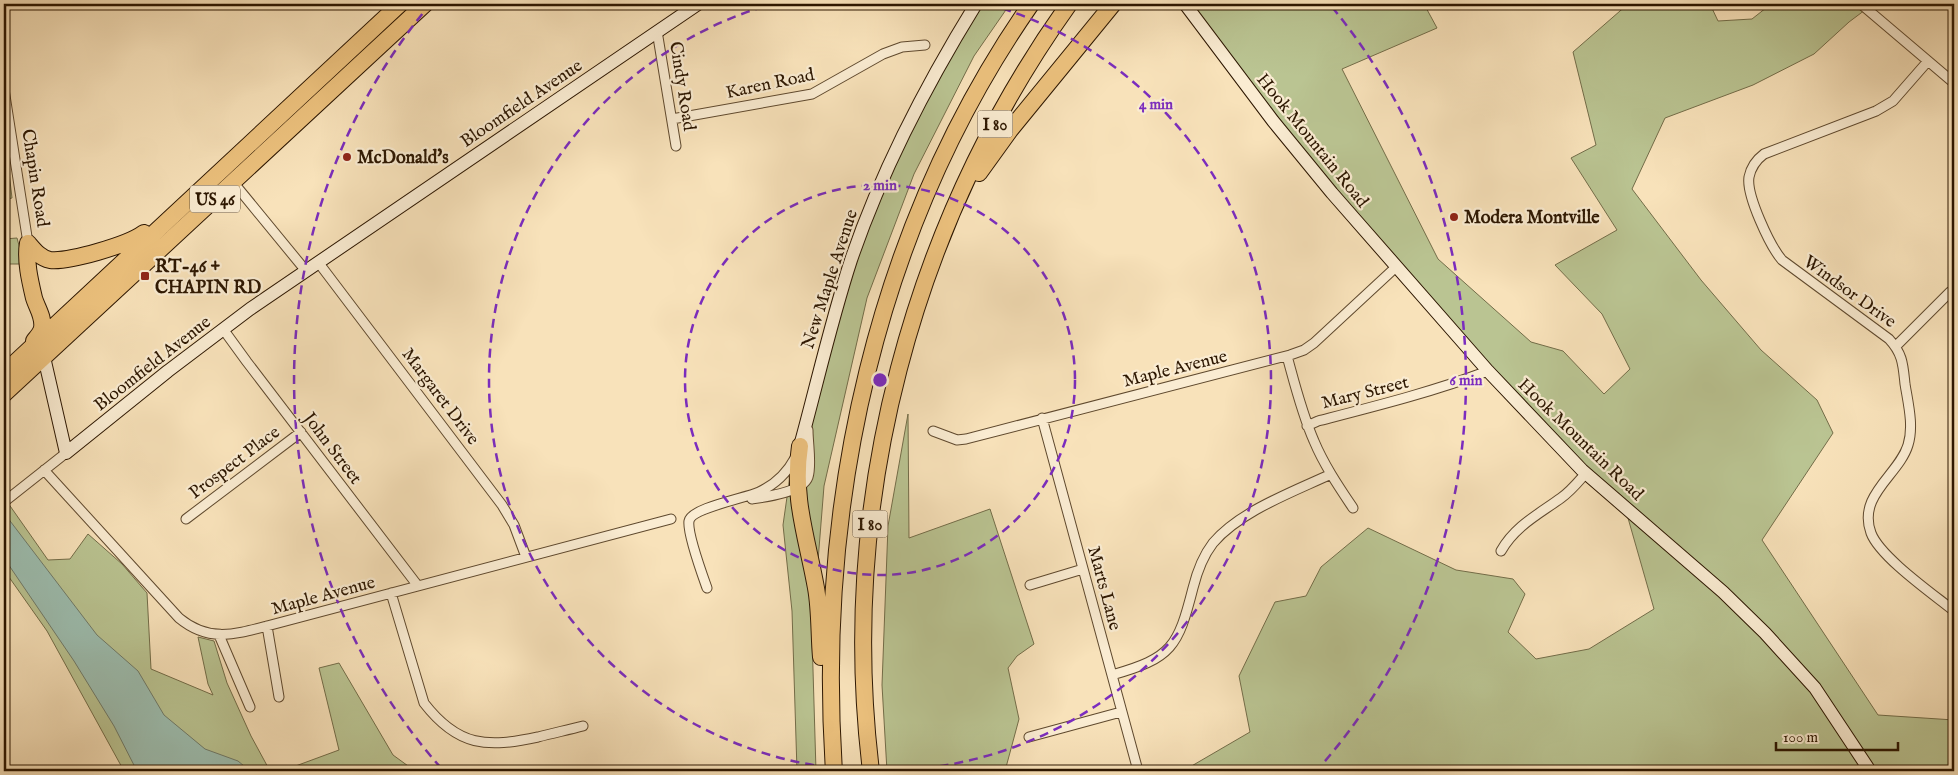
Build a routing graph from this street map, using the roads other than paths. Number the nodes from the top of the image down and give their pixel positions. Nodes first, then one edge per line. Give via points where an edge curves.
1 (400, 4) edge
2 (425, 4) edge
3 (698, 4) edge
4 (976, 4) edge
5 (1031, 4) edge
6 (1069, 4) edge
7 (1113, 4) edge
8 (1185, 4) edge
9 (1861, 4) edge
10 (657, 31) junction
11 (925, 45) dead end
12 (1928, 61) junction
13 (1954, 83) edge
14 (4, 90) edge
15 (672, 119) junction
16 (676, 146) dead end
17 (233, 182) junction
18 (181, 208) junction
19 (28, 243) junction
20 (936, 252) junction
21 (318, 262) junction
22 (1396, 267) junction
23 (306, 271) junction
24 (1954, 290) edge
25 (223, 328) junction
26 (1896, 346) junction
27 (29, 348) junction
28 (1287, 356) junction
29 (44, 357) junction
30 (1488, 371) junction
31 (4, 373) edge
32 (4, 394) edge
33 (810, 409) junction
34 (1042, 418) junction
35 (1308, 426) junction
36 (933, 431) dead end
37 (301, 432) junction
38 (800, 446) junction
39 (66, 453) junction
40 (44, 470) junction
41 (1586, 473) junction
42 (1331, 474) junction
43 (798, 488) junction
44 (7, 500) edge
45 (737, 500) junction
46 (1352, 508) dead end
47 (186, 519) dead end
48 (671, 519) dead end
49 (1500, 551) dead end
50 (526, 556) junction
51 (1083, 569) junction
52 (1030, 585) dead end
53 (418, 586) junction
54 (706, 588) dead end
55 (392, 593) junction
56 (1954, 611) edge
57 (267, 626) junction
58 (219, 635) junction
59 (1112, 675) junction
60 (279, 697) dead end
61 (250, 707) dead end
62 (1121, 712) junction
63 (583, 726) dead end
64 (1029, 737) dead end
65 (1137, 767) dead end
66 (833, 771) edge
67 (871, 771) edge
68 (1870, 771) edge

1 - 18 highway, US 46
2 - 17 highway, US 46
3 - 10 street, Bloomfield Avenue
4 - 33 street, New Maple Avenue via 926,88 883,177 851,261
5 - 66 highway, I 80 via 973,98 931,183 897,270 869,361 849,453 837,546 831,641
6 - 20 highway, I 80 via 1031,61 986,140
7 - 20 highway via 998,145 966,195
8 - 22 street, Hook Mountain Road via 1277,126
9 - 12 street
10 - 15 street, Cindy Road
10 - 21 street, Bloomfield Avenue
11 - 15 street, Karen Road via 902,47 883,54 812,94
12 - 13 street
12 - 26 street, Windsor Drive via 1892,101 1876,111 1764,154 1755,162 1749,176 1748,186 1758,215 1782,260
14 - 19 street, Chapin Road
15 - 16 street, Cindy Road
17 - 23 street
17 - 29 highway, US 46
18 - 19 highway via 138,238 108,249 49,260 36,253
18 - 27 highway, US 46
19 - 27 highway via 26,254 42,326
20 - 67 highway, I 80 via 892,398 871,519 865,579 864,641
21 - 23 street, Bloomfield Avenue
21 - 50 street, Margaret Drive via 502,505
22 - 28 street, Maple Avenue via 1314,343
22 - 30 street, Hook Mountain Road
23 - 25 street, Bloomfield Avenue
24 - 26 street
25 - 37 street, John Street
25 - 39 street, Bloomfield Avenue
26 - 56 street, Windsor Drive via 1903,369 1910,434 1903,456 1871,503 1869,526 1879,546
27 - 31 highway, US 46
28 - 34 street, Maple Avenue
28 - 35 street
29 - 32 highway, US 46
29 - 39 street
30 - 35 street, Mary Street
30 - 41 street, Hook Mountain Road
33 - 38 street, New Maple Avenue
33 - 43 street, New Maple Avenue via 809,471 806,482
34 - 36 street, Maple Avenue via 966,439 957,440
34 - 51 street, Marts Lane
35 - 42 street
37 - 47 street, Prospect Place
37 - 53 street, John Street
38 - 43 highway
38 - 45 street via 793,462 776,482
39 - 40 street, Bloomfield Avenue
40 - 44 street, Bloomfield Avenue
40 - 58 street, Maple Avenue via 179,618 201,631
41 - 49 street via 1563,497 1518,528
41 - 68 street, Hook Mountain Road via 1723,592 1765,633 1815,688
42 - 46 street
42 - 59 street via 1253,512 1223,532 1203,559 1182,628 1170,647 1145,664
43 - 45 street
43 - 66 highway via 801,522 818,600 823,694
45 - 54 street via 701,510 689,519
48 - 50 street, Maple Avenue
50 - 53 street, Maple Avenue
51 - 52 street
51 - 59 street, Marts Lane
53 - 55 street, Maple Avenue
55 - 57 street, Maple Avenue
55 - 63 street via 424,703 451,731 483,743 505,744
57 - 58 street, Maple Avenue
57 - 60 street
58 - 61 street
59 - 62 street, Marts Lane
62 - 64 street
62 - 65 street, Marts Lane

